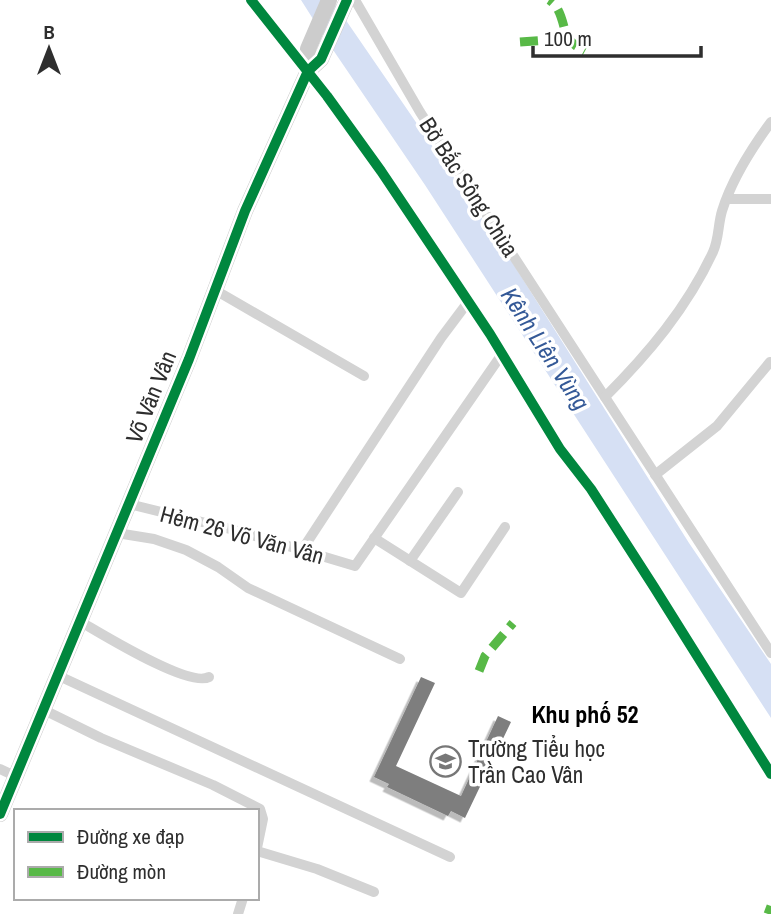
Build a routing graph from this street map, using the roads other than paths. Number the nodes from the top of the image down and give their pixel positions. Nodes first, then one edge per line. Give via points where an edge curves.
1 (251, 0) edge
2 (330, 0) edge
3 (347, 0) edge
4 (355, 0) edge
5 (315, 54) junction
6 (308, 71) junction
7 (771, 122) edge
8 (727, 199) junction
9 (771, 199) edge
10 (215, 290) junction
11 (468, 302) junction
12 (502, 354) junction
13 (770, 362) edge
14 (364, 376) dead end
15 (605, 397) junction
16 (655, 475) junction
17 (458, 492) dead end
18 (129, 504) junction
19 (505, 527) dead end
20 (117, 533) junction
21 (374, 538) junction
22 (302, 550) junction
23 (410, 561) junction
24 (80, 622) junction
25 (771, 653) edge
26 (400, 659) dead end
27 (59, 676) junction
28 (209, 677) dead end
29 (44, 710) junction
30 (0, 769) edge
31 (771, 774) edge
32 (15, 776) junction
33 (0, 814) edge
34 (259, 839) edge
35 (259, 850) edge
36 (450, 857) dead end
37 (374, 892) dead end

1 - 6 street
2 - 5 street
3 - 5 street, Võ Văn Vân
4 - 15 street, Bờ Bắc Sông Chùa via 420,112
5 - 6 street, Võ Văn Vân
6 - 10 street, Võ Văn Vân
6 - 11 street
7 - 8 street via 750,150
8 - 9 street
8 - 15 street via 714,250 685,302 657,341
10 - 14 street
10 - 18 street, Võ Văn Vân
11 - 12 street
11 - 22 street
12 - 21 street
12 - 31 street
13 - 16 street via 718,426
15 - 16 street, Bờ Bắc Sông Chùa
16 - 25 street, Bờ Bắc Sông Chùa
17 - 23 street
18 - 20 street, Võ Văn Vân
18 - 22 street, Hẻm 26 Võ Văn Vân
19 - 23 street via 461,593
20 - 24 street, Võ Văn Vân
20 - 26 street via 186,550 248,588
21 - 22 street, Hẻm 26 Võ Văn Vân via 355,566
21 - 23 street
24 - 27 street, Võ Văn Vân
24 - 28 street via 183,675
27 - 29 street, Võ Văn Vân
27 - 36 street
29 - 32 street, Võ Văn Vân
29 - 34 street via 260,809
30 - 32 street
32 - 33 street, Võ Văn Vân
35 - 37 street

